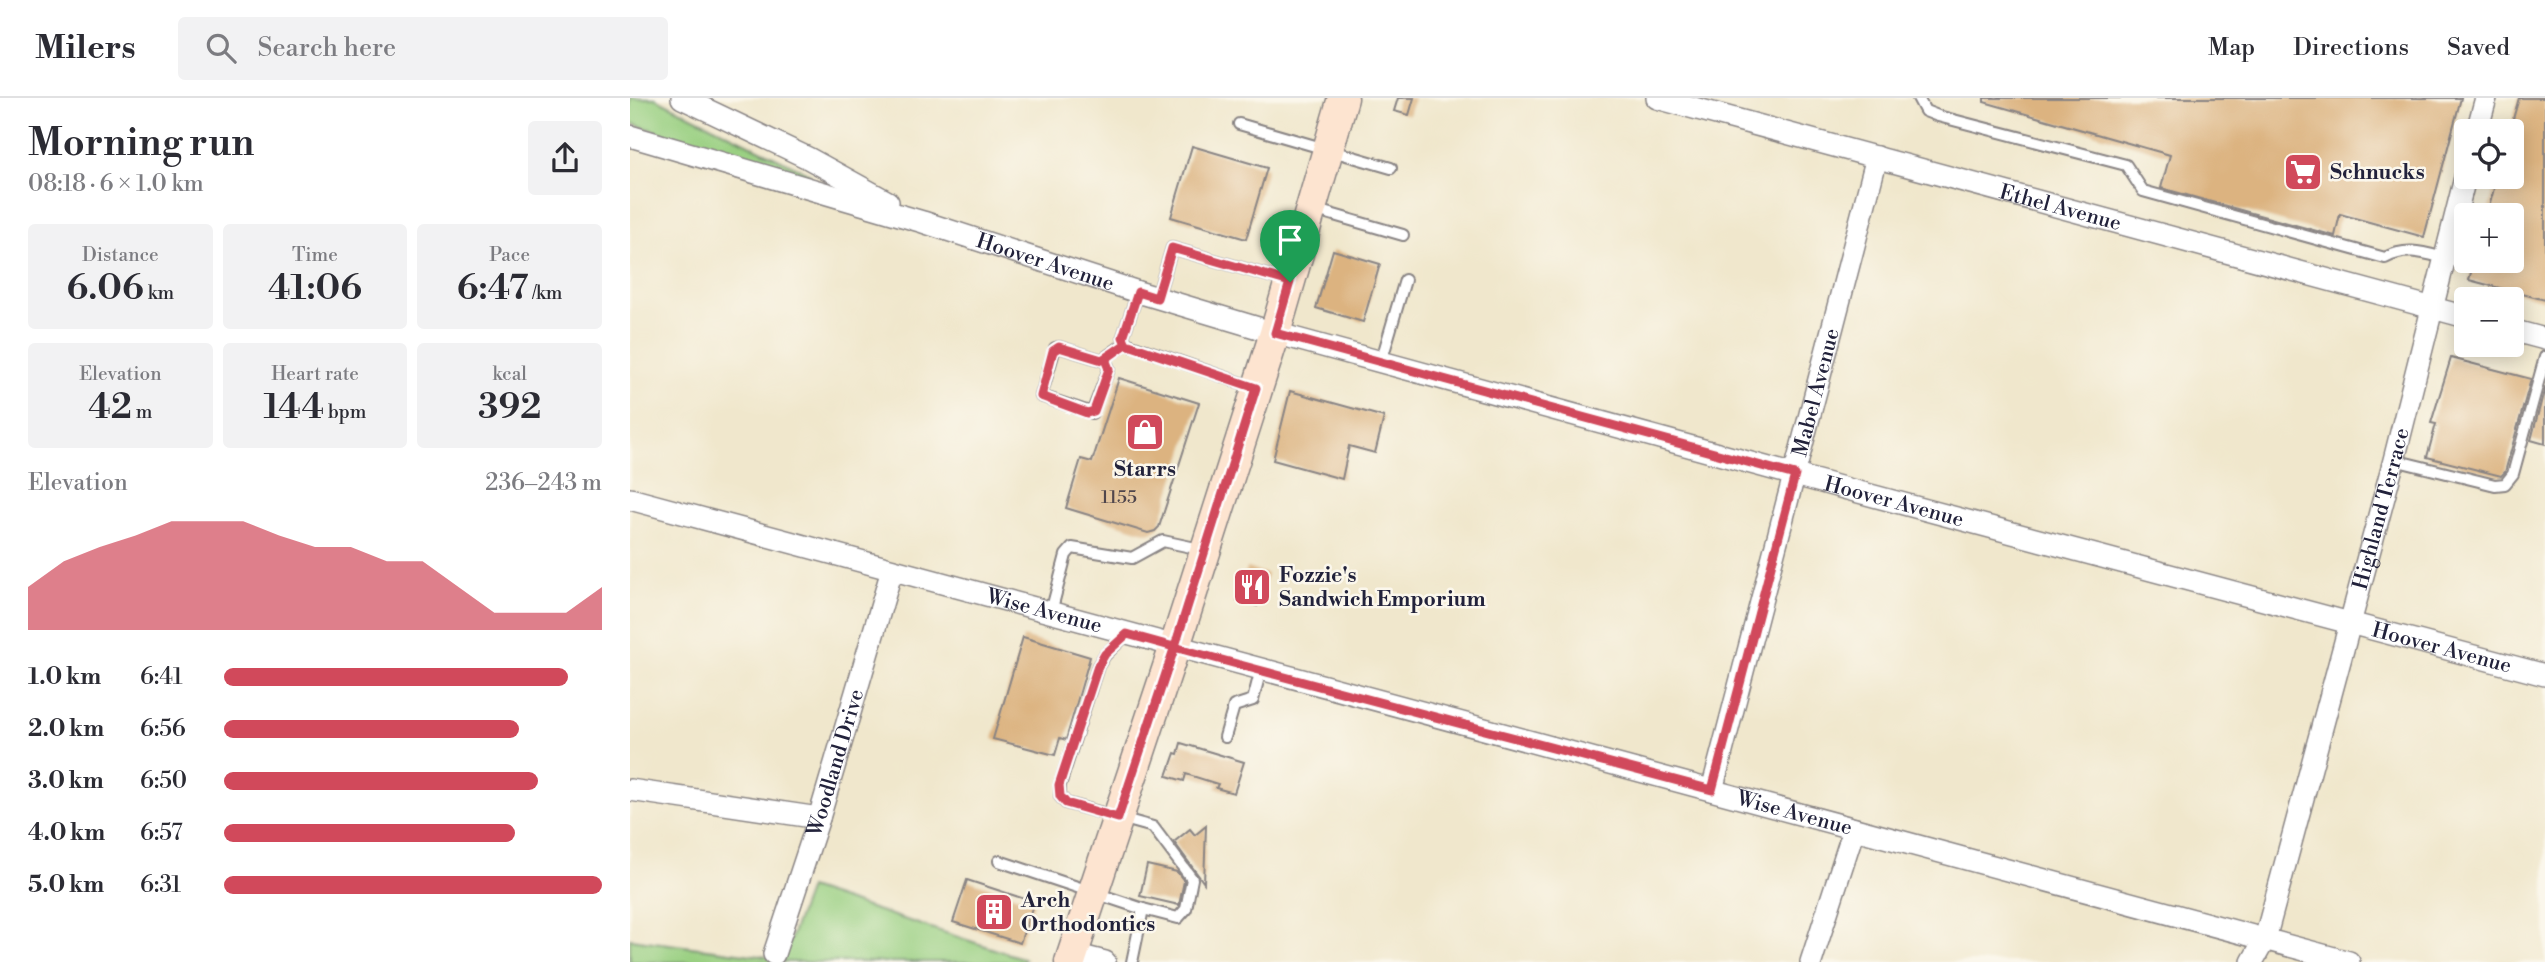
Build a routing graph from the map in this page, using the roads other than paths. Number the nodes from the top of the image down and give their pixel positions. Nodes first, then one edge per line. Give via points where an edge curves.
1 (682, 98) edge
2 (1343, 98) edge
3 (1657, 98) edge
4 (1918, 98) edge
5 (2486, 98) edge
6 (2480, 119) edge
7 (1240, 124) dead end
8 (630, 136) edge
9 (1328, 151) junction
10 (1877, 157) junction
11 (1391, 168) dead end
12 (2462, 189) edge
13 (1311, 208) junction
14 (923, 222) junction
15 (1403, 234) dead end
16 (2444, 258) junction
17 (1405, 279) dead end
18 (1290, 282) junction
19 (1147, 295) junction
20 (2431, 308) junction
21 (2454, 314) edge
22 (1275, 333) junction
23 (2524, 333) edge
24 (2545, 339) edge
25 (1126, 344) junction
26 (2545, 357) edge
27 (1105, 359) junction
28 (1381, 362) junction
29 (1256, 388) junction
30 (2394, 460) junction
31 (1795, 475) junction
32 (630, 499) edge
33 (1205, 550) junction
34 (892, 570) junction
35 (1051, 612) junction
36 (2350, 622) junction
37 (1127, 634) junction
38 (1175, 646) junction
39 (1261, 669) junction
40 (2545, 675) edge
41 (1225, 737) dead end
42 (630, 790) edge
43 (1712, 790) junction
44 (819, 818) junction
45 (1118, 818) junction
46 (1854, 829) junction
47 (999, 861) dead end
48 (1094, 893) junction
49 (1143, 909) junction
50 (2265, 939) junction
51 (774, 954) dead end
52 (1072, 958) edge
53 (1105, 962) edge
54 (1132, 962) edge
55 (1811, 962) edge
56 (2252, 962) edge
57 (2349, 962) edge

1 - 14 street, Hoover Avenue via 808,158
2 - 9 main road
3 - 10 street, Ethel Avenue
4 - 16 lane via 1925,111 1938,116 2126,165 2143,191 2385,258 2412,249
5 - 6 street
7 - 9 lane
8 - 14 street, Hoover Avenue
9 - 11 lane
9 - 13 main road
10 - 20 street, Ethel Avenue
10 - 31 street, Mabel Avenue
12 - 16 street, Highland Terrace
13 - 15 lane
13 - 18 main road
14 - 19 street, Hoover Avenue
16 - 20 street, Highland Terrace
17 - 28 lane
18 - 19 lane via 1172,248
18 - 22 main road
19 - 22 street, Hoover Avenue
19 - 25 lane via 1123,337
20 - 21 street, Ethel Avenue
20 - 30 street, Highland Terrace
22 - 28 street, Hoover Avenue
22 - 29 main road
23 - 24 street
25 - 27 lane
25 - 29 lane
26 - 30 lane via 2513,474 2505,484
27 - 27 lane via 1055,348 1041,396 1092,413 1109,369
28 - 31 street, Hoover Avenue
29 - 33 main road
30 - 36 street, Highland Terrace
31 - 36 street, Hoover Avenue
31 - 43 street, Mabel Avenue
32 - 34 street, Wise Avenue
33 - 35 lane via 1163,541 1132,558 1072,548 1066,555
33 - 38 main road
34 - 35 street, Wise Avenue
34 - 44 street, Woodland Drive
35 - 37 street, Wise Avenue
36 - 40 street, Hoover Avenue
36 - 50 street, Highland Terrace
37 - 38 street, Wise Avenue
37 - 45 lane via 1098,666 1059,785 1066,803
38 - 39 street, Wise Avenue
38 - 45 main road
39 - 41 lane via 1253,700 1234,706
39 - 43 street, Wise Avenue
42 - 44 street
43 - 46 street, Wise Avenue
44 - 51 street, Woodland Drive
45 - 48 main road
45 - 49 lane via 1153,827 1192,879 1186,909 1178,918
46 - 50 street, Wise Avenue
46 - 55 street
47 - 48 lane
48 - 49 lane
48 - 52 main road
49 - 54 lane
50 - 56 street, Highland Terrace
50 - 57 street, Wise Avenue
52 - 53 street

